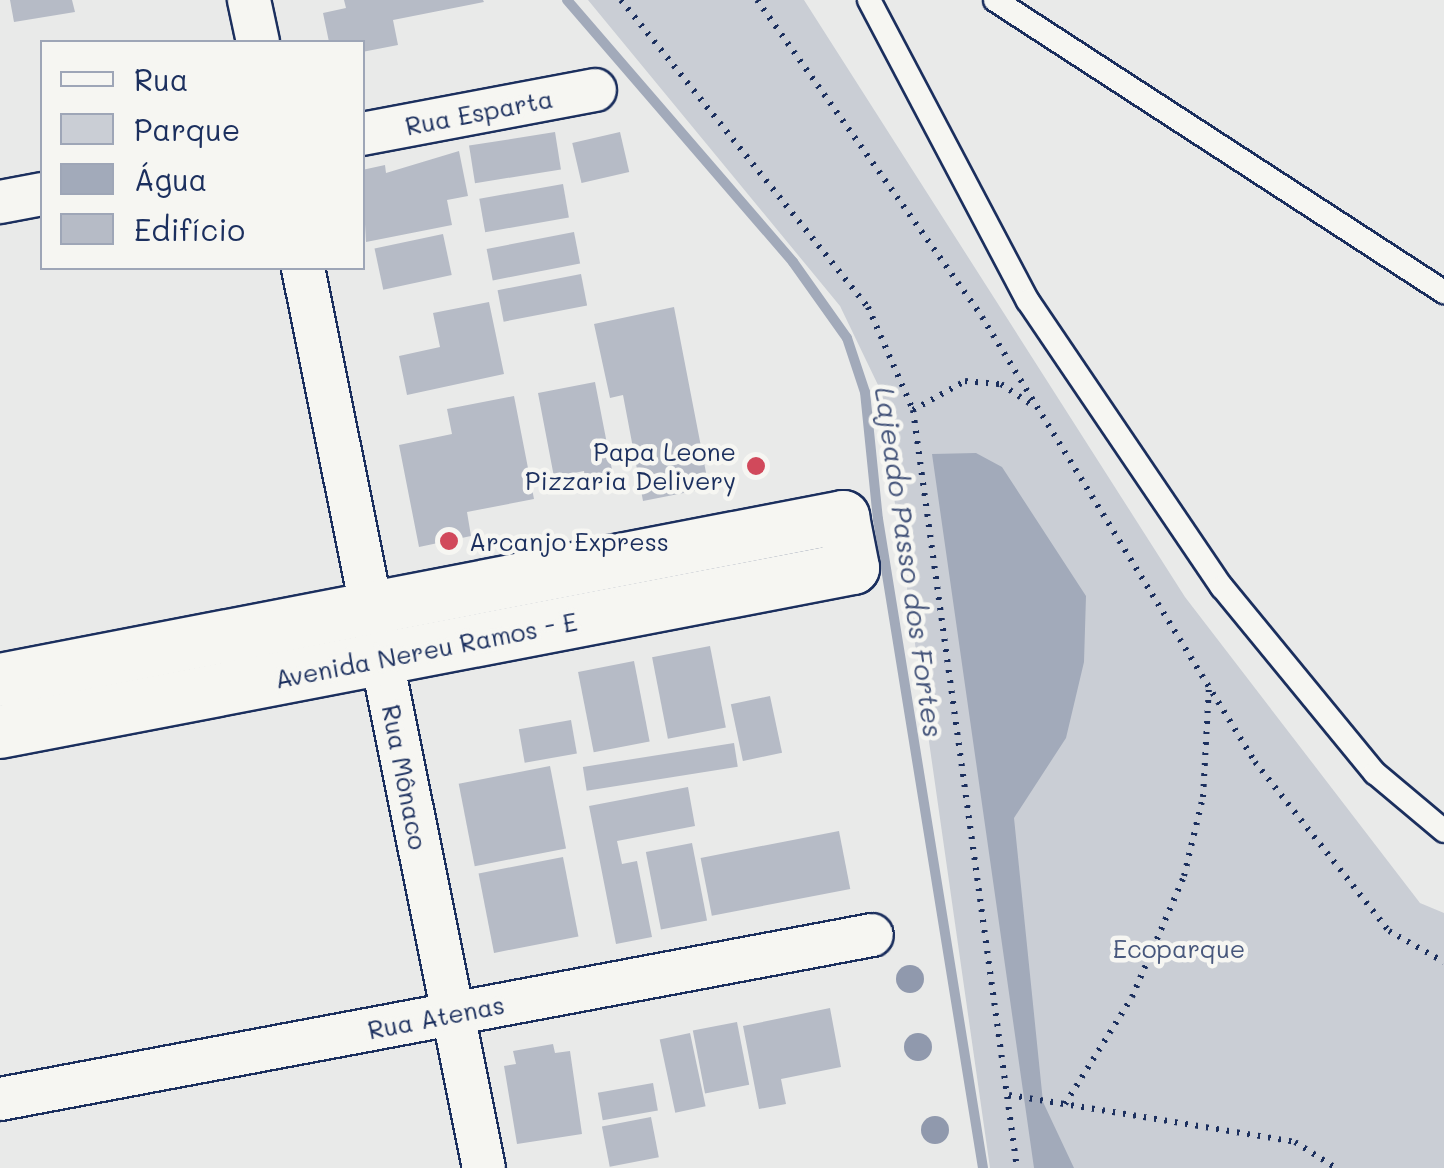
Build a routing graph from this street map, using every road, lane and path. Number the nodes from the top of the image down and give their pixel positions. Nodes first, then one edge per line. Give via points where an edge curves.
1 (249, 0) edge
2 (757, 0) edge
3 (869, 0) edge
4 (995, 0) edge
5 (258, 40) edge
6 (595, 90) dead end
7 (365, 133) edge
8 (40, 194) edge
9 (0, 202) edge
10 (303, 270) edge
11 (1444, 292) edge
12 (913, 410) dead end
13 (1040, 410) junction
14 (593, 565) junction
15 (371, 608) junction
16 (603, 616) junction
17 (381, 658) junction
18 (106, 660) junction
19 (0, 680) edge
20 (1209, 686) junction
21 (115, 710) junction
22 (0, 732) edge
23 (1444, 831) edge
24 (872, 936) dead end
25 (1444, 962) edge
26 (453, 1014) junction
27 (1008, 1094) dead end
28 (0, 1099) edge
29 (1066, 1104) junction
30 (484, 1168) edge
31 (1336, 1168) edge

1 - 5 street
2 - 13 path via 971,301
3 - 23 lane via 1028,301 1222,587 1375,773
4 - 11 lane
6 - 7 street, Rua Esparta
8 - 9 street
10 - 15 street, Rua Mônaco
12 - 13 path via 964,381 1001,384
13 - 20 path
14 - 15 street, Avenida Nereu Ramos - E
14 - 16 street
14 - 16 street, Avenida Nereu Ramos - E via 843,517 853,568
15 - 17 street, Rua Mônaco
15 - 18 street, Avenida Nereu Ramos - E
16 - 17 street, Avenida Nereu Ramos - E
17 - 21 street, Avenida Nereu Ramos - E
17 - 26 street, Rua Mônaco
18 - 19 street, Avenida Nereu Ramos - E
18 - 21 street
20 - 25 path via 1255,762 1389,931
20 - 29 path via 1203,797 1184,876 1132,997
21 - 22 street, Avenida Nereu Ramos - E
24 - 26 street, Rua Atenas
26 - 28 street, Rua Atenas
26 - 30 street, Rua Mônaco
27 - 29 path
29 - 31 path via 1295,1142

